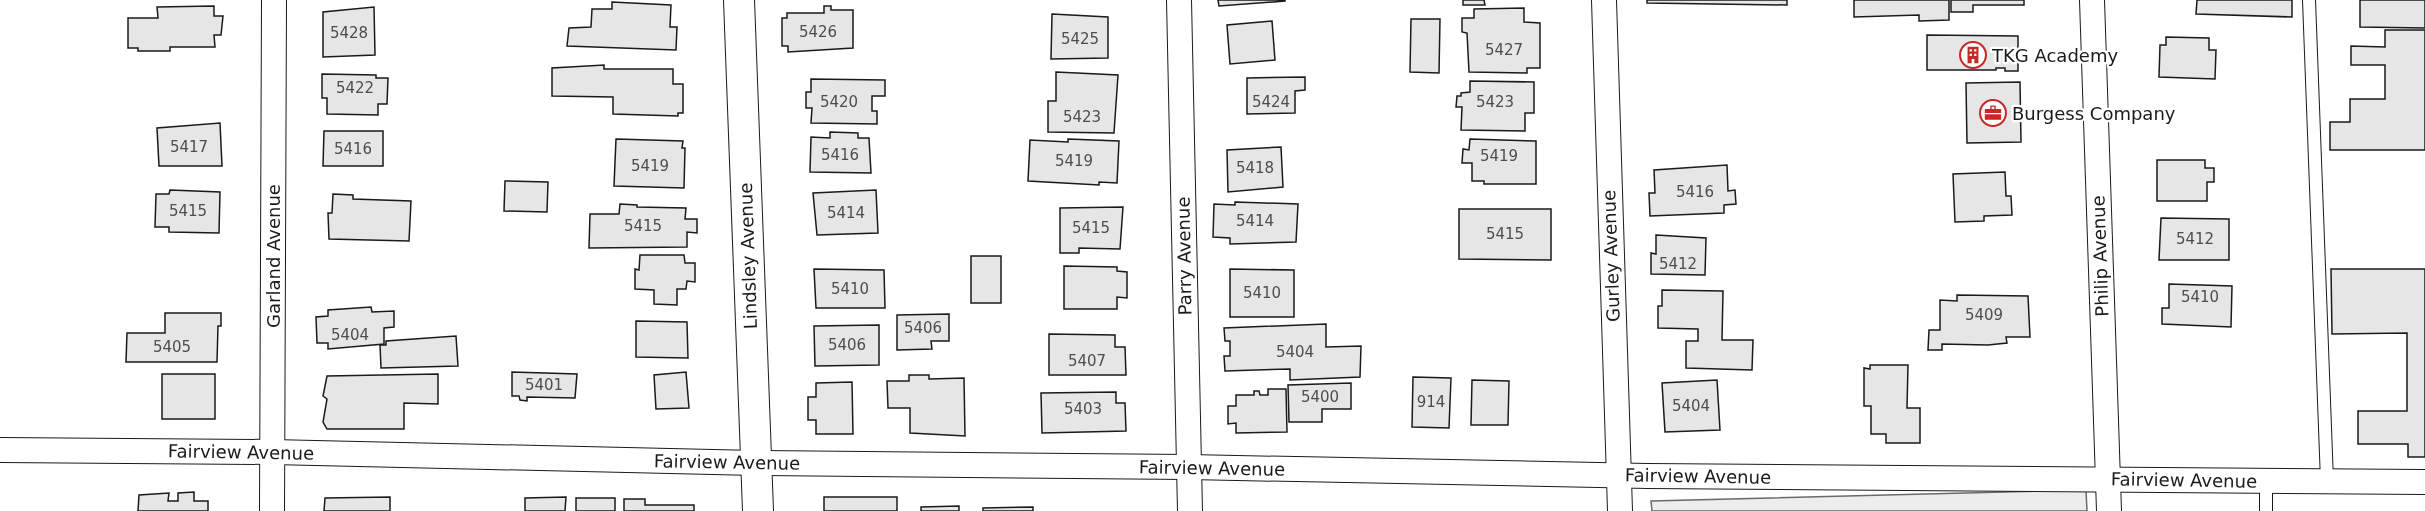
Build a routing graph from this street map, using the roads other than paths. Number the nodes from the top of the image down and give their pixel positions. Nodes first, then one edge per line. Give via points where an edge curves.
1 (274, 0) edge
2 (740, 0) edge
3 (1179, 0) edge
4 (1604, 0) edge
5 (2092, 0) edge
6 (2309, 0) edge
7 (0, 450) edge
8 (272, 452) junction
9 (756, 463) junction
10 (1189, 467) junction
11 (1617, 475) junction
12 (2107, 479) junction
13 (2266, 481) junction
14 (2327, 481) junction
15 (2425, 482) edge
16 (272, 511) edge
17 (758, 511) edge
18 (1190, 511) edge
19 (1620, 511) edge
20 (2109, 511) edge
21 (2266, 511) edge

1 - 8 street, Garland Avenue
2 - 9 street, Lindsley Avenue
3 - 10 street, Parry Avenue
4 - 11 street, Gurley Avenue
5 - 12 street, Philip Avenue
6 - 14 lane
7 - 8 street, Fairview Avenue
8 - 9 street, Fairview Avenue
8 - 16 street, Garland Avenue
9 - 10 street, Fairview Avenue
9 - 17 street, Lindsley Avenue
10 - 11 street, Fairview Avenue
10 - 18 street, Parry Avenue
11 - 12 street, Fairview Avenue
11 - 19 street, Gurley Avenue
12 - 13 street, Fairview Avenue
12 - 20 street, Philip Avenue
13 - 14 street, Fairview Avenue
13 - 21 lane
14 - 15 street, Fairview Avenue

